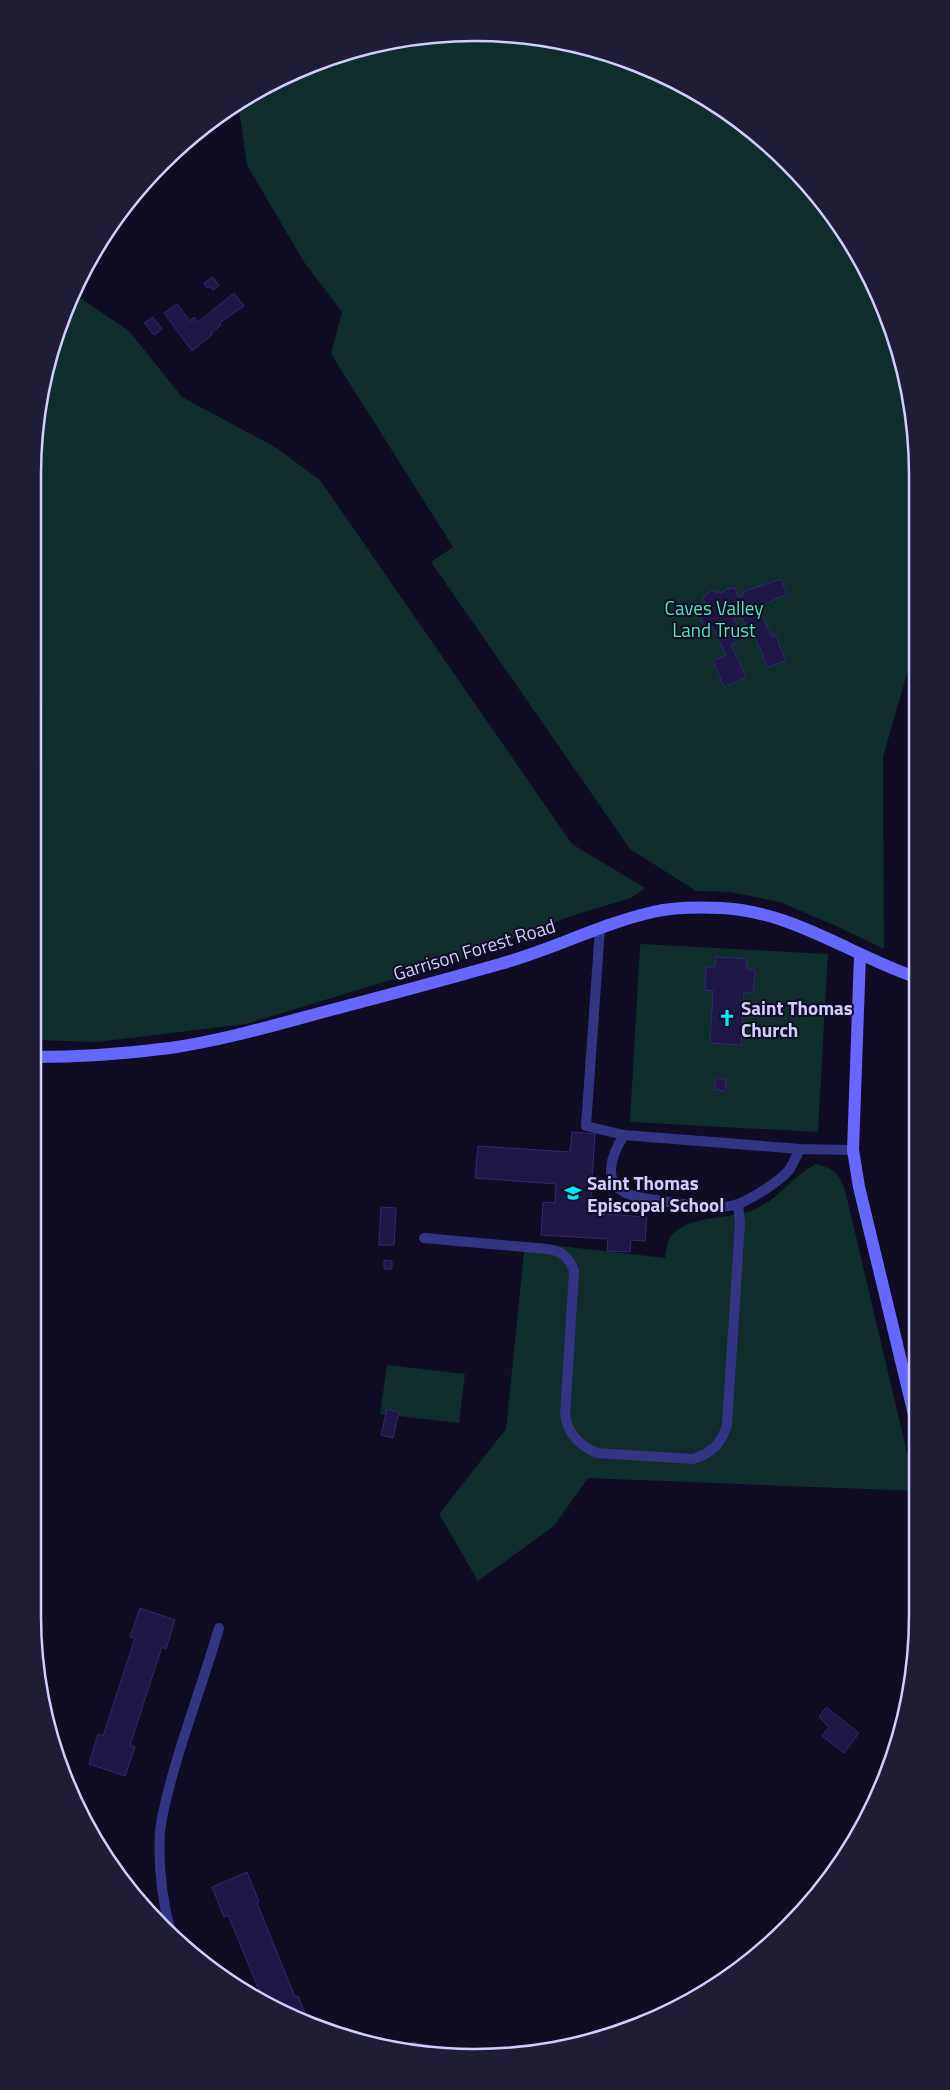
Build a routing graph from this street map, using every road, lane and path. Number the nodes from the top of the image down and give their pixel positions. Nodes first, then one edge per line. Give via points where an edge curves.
1 (600, 928) junction
2 (860, 955) junction
3 (909, 974) edge
4 (41, 1057) edge
5 (624, 1135) junction
6 (800, 1149) junction
7 (853, 1150) junction
8 (738, 1204) junction
9 (424, 1238) dead end
10 (909, 1394) edge
11 (219, 1628) dead end
12 (168, 1922) edge

1 - 2 main road, Garrison Forest Road via 654,912 723,908 758,913 792,923
1 - 4 main road, Garrison Forest Road via 503,964 245,1033 116,1054
1 - 5 lane via 586,1126
2 - 3 main road, Garrison Forest Road
2 - 7 main road
5 - 6 lane
5 - 8 lane via 611,1163 611,1176 617,1187 630,1195 703,1208
6 - 7 lane
6 - 8 lane via 788,1170 768,1188
7 - 10 main road
8 - 9 lane via 740,1223 727,1425 716,1446 707,1455 693,1459 597,1453 586,1448 566,1425 574,1271 565,1254 557,1250
11 - 12 lane via 166,1797 160,1831 160,1870

